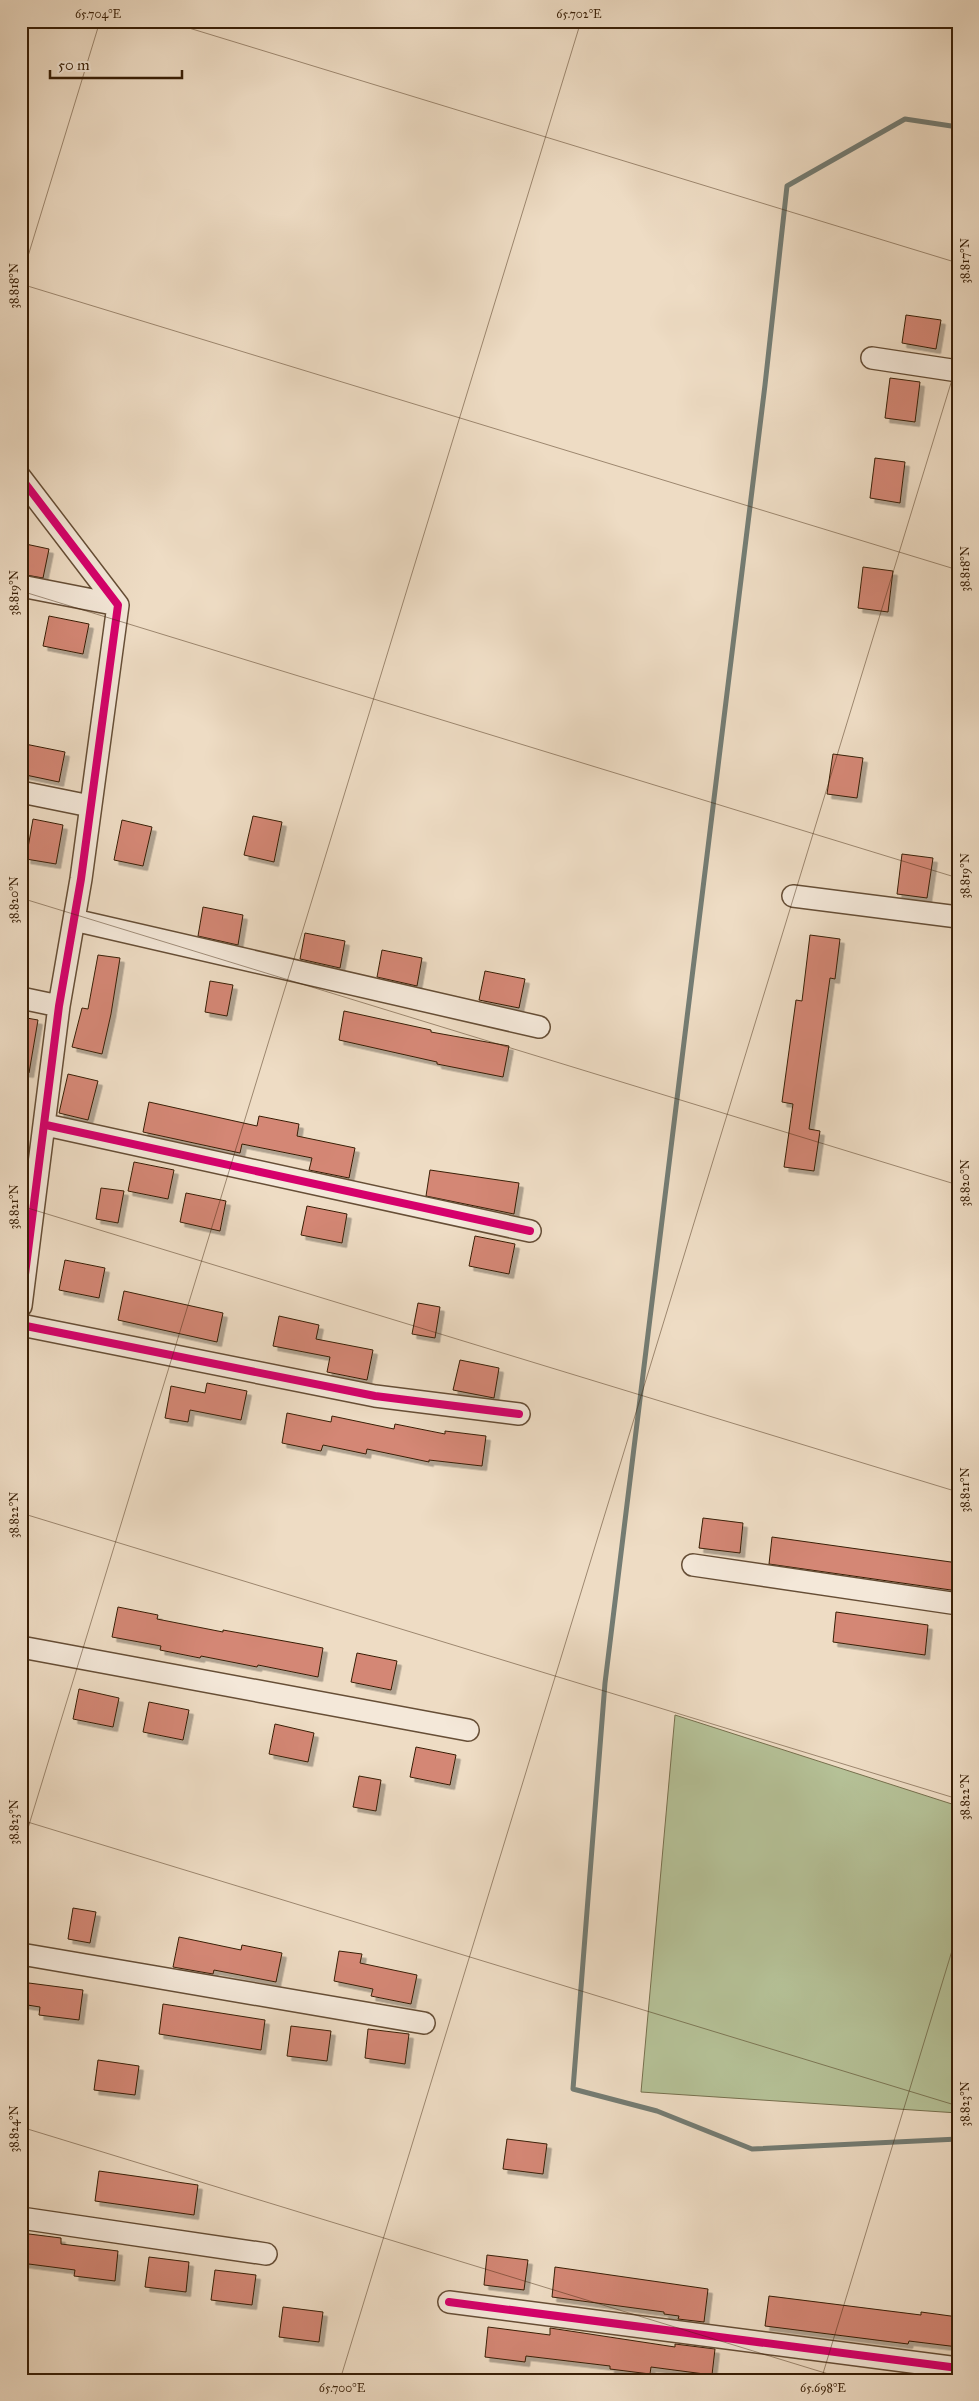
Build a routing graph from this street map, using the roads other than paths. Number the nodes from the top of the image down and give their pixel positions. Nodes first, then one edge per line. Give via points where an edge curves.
1 (872, 358) dead end
2 (958, 371) edge
3 (21, 478) edge
4 (21, 586) edge
5 (118, 605) junction
6 (21, 792) edge
7 (90, 806) junction
8 (793, 896) dead end
9 (958, 917) edge
10 (74, 920) junction
11 (21, 998) edge
12 (59, 1006) junction
13 (539, 1027) dead end
14 (46, 1124) junction
15 (29, 1195) edge
16 (530, 1231) dead end
17 (21, 1306) edge
18 (21, 1325) edge
19 (519, 1414) dead end
20 (692, 1565) dead end
21 (958, 1604) edge
22 (21, 1647) edge
23 (468, 1730) dead end
24 (21, 1954) edge
25 (424, 2023) dead end
26 (21, 2218) edge
27 (266, 2254) dead end
28 (449, 2302) dead end
29 (958, 2368) edge

1 - 2 street
3 - 5 street
4 - 5 street
5 - 7 street
6 - 7 street
7 - 10 street
8 - 9 street
10 - 12 street
10 - 13 street
11 - 12 street
12 - 14 street
14 - 15 street
14 - 16 street
15 - 17 street
18 - 19 street via 375,1396
20 - 21 street
22 - 23 street
24 - 25 street
26 - 27 street
28 - 29 street

